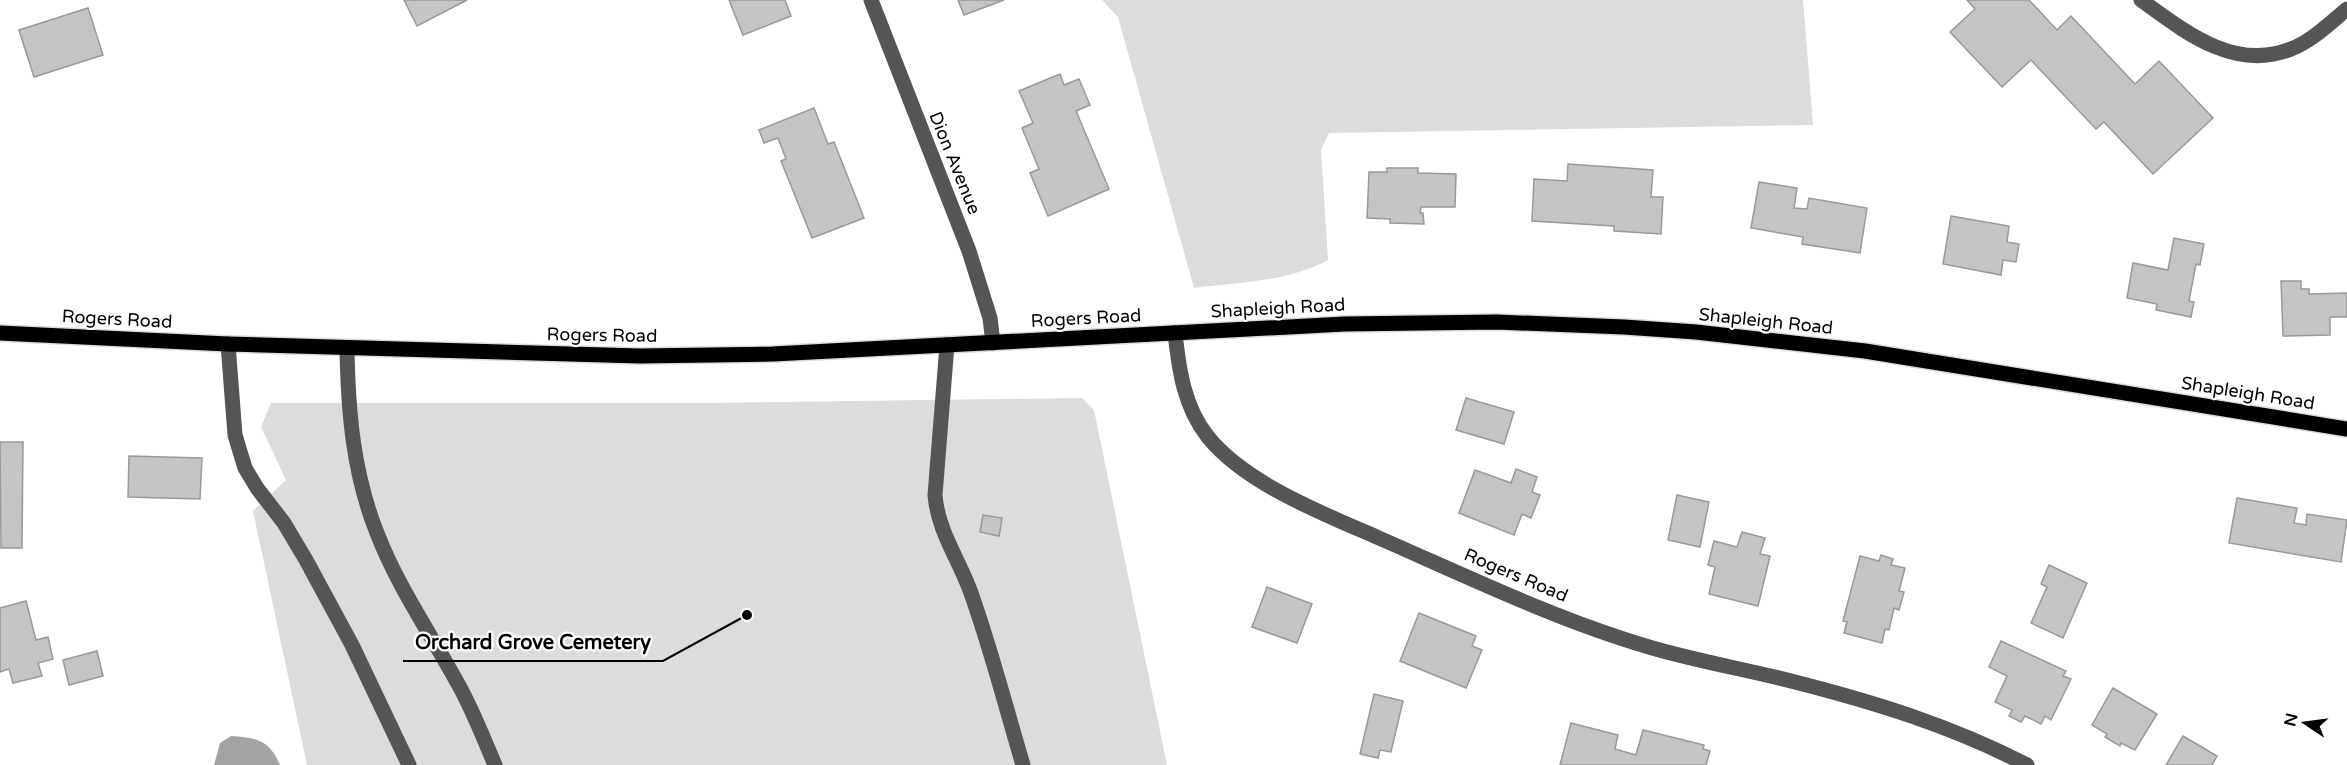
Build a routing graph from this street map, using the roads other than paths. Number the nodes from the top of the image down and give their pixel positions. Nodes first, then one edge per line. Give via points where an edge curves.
1 (871, 0) edge
2 (2141, 0) edge
3 (2347, 9) edge
4 (0, 333) edge
5 (1175, 333) junction
6 (993, 343) junction
7 (228, 344) junction
8 (947, 345) junction
9 (347, 348) junction
10 (2347, 429) edge
11 (409, 765) edge
12 (495, 765) edge
13 (1023, 765) edge
14 (2027, 765) edge

1 - 6 street, Dion Avenue via 969,251 990,318
2 - 3 street via 2200,41 2246,56 2269,56 2292,49 2315,36
4 - 7 main road, Rogers Road
5 - 6 main road, Rogers Road
5 - 10 main road, Shapleigh Road via 1344,324 1487,322 1696,332 1935,361
5 - 14 street, Rogers Road via 1179,373 1188,402 1206,434 1235,465 1323,513 1583,625 1650,648 1919,717
6 - 8 main road, Rogers Road
7 - 9 main road, Rogers Road
7 - 11 street via 235,435 245,468 306,560
8 - 9 main road, Rogers Road via 640,356
8 - 13 street via 936,513 971,594
9 - 12 street via 351,438 377,533 459,684

